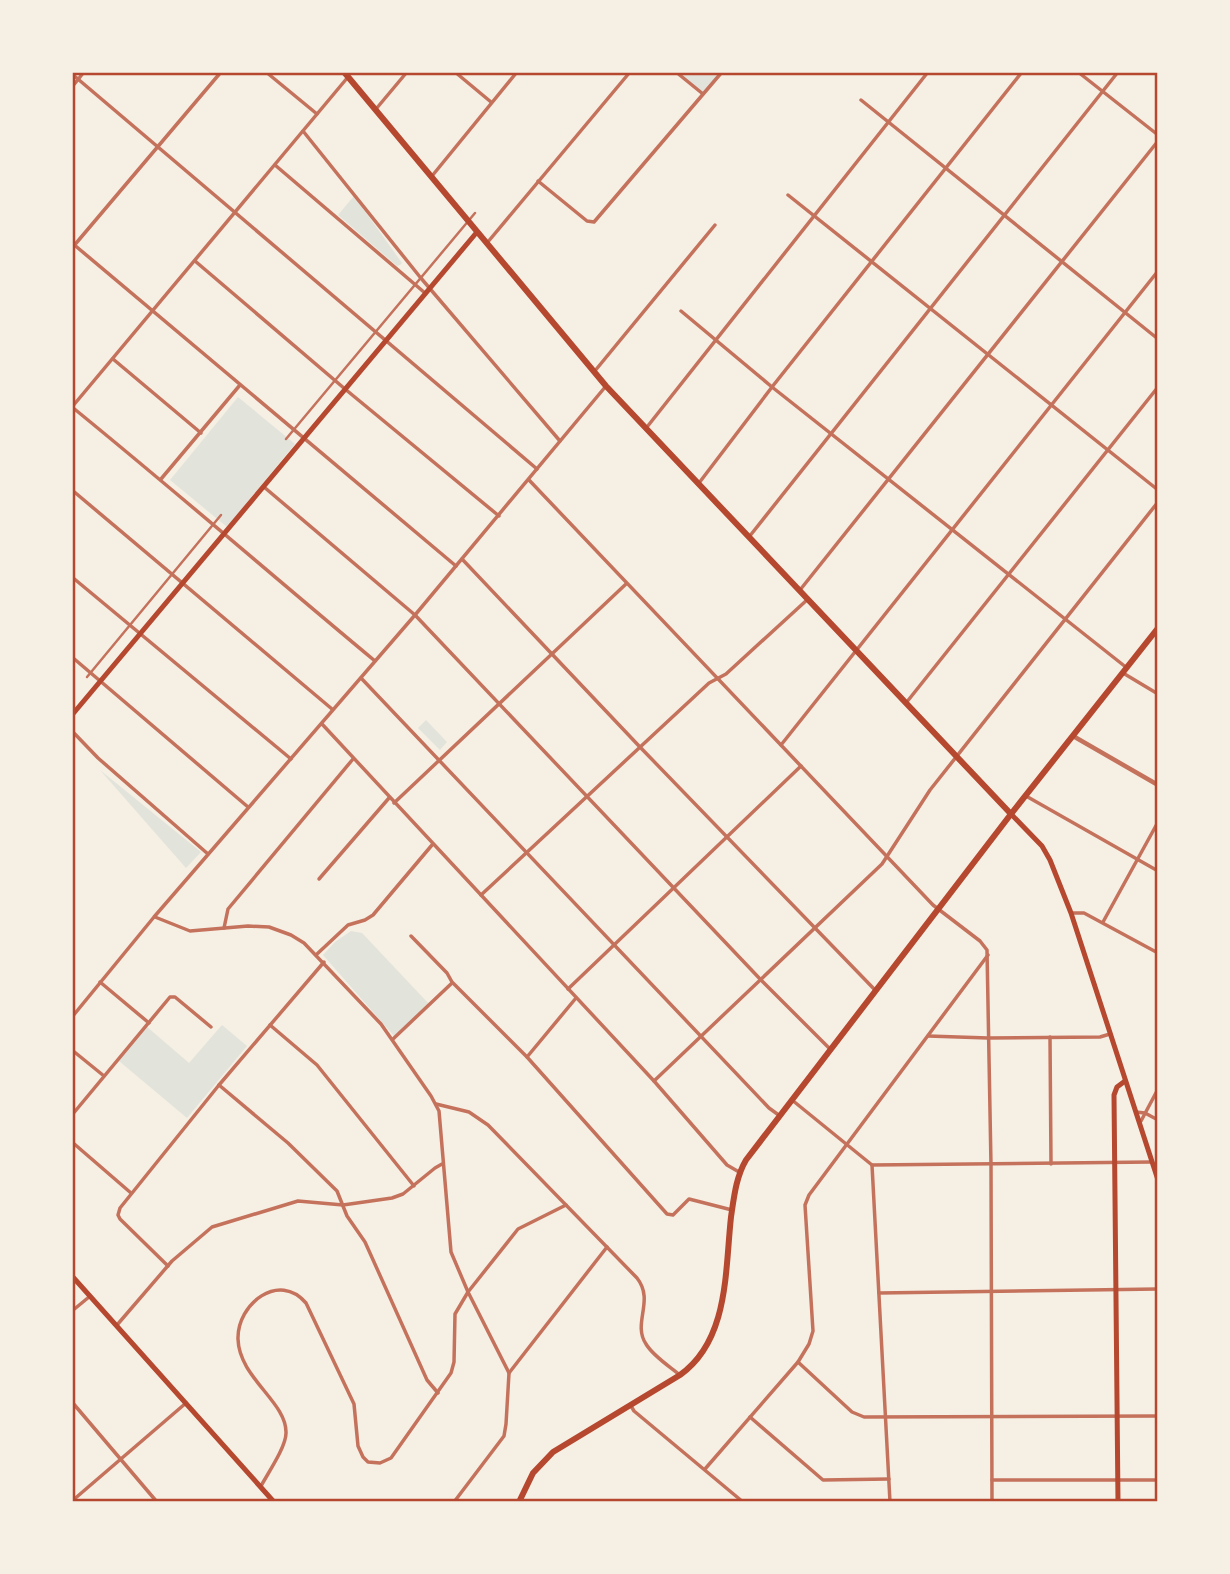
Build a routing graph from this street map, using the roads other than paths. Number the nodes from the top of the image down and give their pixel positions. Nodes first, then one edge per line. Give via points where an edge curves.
1 (85, 72) edge
2 (220, 72) edge
3 (266, 72) edge
4 (407, 72) edge
5 (455, 72) edge
6 (517, 72) edge
7 (630, 72) edge
8 (677, 72) edge
9 (722, 72) edge
10 (928, 72) edge
11 (1023, 72) edge
12 (1078, 72) edge
13 (1118, 72) edge
14 (72, 74) edge
15 (346, 74) edge
16 (78, 79) junction
17 (72, 87) edge
18 (1102, 91) junction
19 (703, 94) junction
20 (860, 100) dead end
21 (492, 103) junction
22 (376, 109) junction
23 (317, 114) junction
24 (888, 122) junction
25 (303, 131) junction
26 (1158, 135) edge
27 (1158, 141) edge
28 (157, 147) junction
29 (275, 165) junction
30 (946, 168) junction
31 (432, 176) junction
32 (538, 181) junction
33 (788, 195) dead end
34 (234, 213) junction
35 (475, 213) dead end
36 (813, 215) junction
37 (1004, 215) junction
38 (468, 220) junction
39 (715, 225) dead end
40 (477, 232) junction
41 (487, 243) junction
42 (73, 245) edge
43 (195, 261) junction
44 (872, 262) junction
45 (1062, 262) junction
46 (1158, 271) edge
47 (420, 277) junction
48 (415, 283) junction
49 (429, 287) junction
50 (425, 293) junction
51 (931, 308) junction
52 (681, 311) dead end
53 (153, 312) junction
54 (1125, 312) junction
55 (375, 332) junction
56 (1158, 339) edge
57 (385, 340) junction
58 (715, 340) junction
59 (989, 354) junction
60 (113, 359) junction
61 (594, 372) junction
62 (335, 380) junction
63 (240, 385) junction
64 (606, 386) junction
65 (772, 387) junction
66 (1158, 387) edge
67 (345, 389) junction
68 (1052, 404) junction
69 (72, 407) edge
70 (647, 428) junction
71 (293, 431) junction
72 (201, 433) junction
73 (830, 434) junction
74 (286, 439) dead end
75 (303, 439) junction
76 (560, 441) junction
77 (1108, 450) junction
78 (538, 470) junction
79 (161, 479) junction
80 (889, 479) junction
81 (529, 480) junction
82 (699, 484) junction
83 (263, 486) junction
84 (72, 489) edge
85 (1158, 490) edge
86 (1158, 502) edge
87 (221, 515) dead end
88 (499, 516) junction
89 (213, 525) junction
90 (952, 530) junction
91 (223, 534) junction
92 (749, 537) junction
93 (462, 559) junction
94 (456, 566) junction
95 (172, 573) junction
96 (1007, 575) junction
97 (72, 577) edge
98 (183, 583) junction
99 (626, 583) junction
100 (800, 590) junction
101 (808, 599) junction
102 (415, 615) junction
103 (1064, 620) junction
104 (129, 626) junction
105 (1158, 628) edge
106 (140, 635) junction
107 (856, 651) junction
108 (552, 654) junction
109 (72, 657) edge
110 (376, 661) junction
111 (1125, 671) junction
112 (88, 675) junction
113 (361, 678) junction
114 (716, 678) junction
115 (100, 682) junction
116 (1158, 694) edge
117 (499, 703) junction
118 (906, 703) junction
119 (333, 710) junction
120 (72, 715) edge
121 (322, 724) junction
122 (72, 731) edge
123 (1073, 736) junction
124 (780, 745) junction
125 (639, 746) junction
126 (957, 757) junction
127 (291, 759) junction
128 (353, 759) junction
129 (440, 760) junction
130 (800, 766) junction
131 (1158, 785) edge
132 (587, 795) junction
133 (1026, 796) junction
134 (389, 797) junction
135 (394, 803) junction
136 (248, 807) junction
137 (1011, 814) junction
138 (1158, 822) edge
139 (727, 838) junction
140 (432, 845) junction
141 (528, 852) junction
142 (208, 854) junction
143 (887, 856) junction
144 (1138, 860) junction
145 (1158, 871) edge
146 (319, 879) dead end
147 (675, 889) junction
148 (481, 895) junction
149 (939, 909) junction
150 (1071, 914) junction
151 (154, 917) junction
152 (1102, 922) junction
153 (224, 928) junction
154 (814, 929) junction
155 (411, 936) dead end
156 (616, 945) junction
157 (1158, 953) edge
158 (316, 955) junction
159 (988, 955) junction
160 (324, 962) junction
161 (761, 979) junction
162 (100, 982) junction
163 (452, 982) junction
164 (568, 989) junction
165 (876, 991) junction
166 (576, 998) junction
167 (72, 1017) edge
168 (149, 1023) junction
169 (270, 1025) junction
170 (211, 1027) dead end
171 (1111, 1034) junction
172 (702, 1035) junction
173 (928, 1036) junction
174 (1050, 1037) junction
175 (988, 1038) junction
176 (393, 1039) junction
177 (72, 1050) edge
178 (831, 1050) junction
179 (527, 1057) junction
180 (104, 1076) junction
181 (654, 1081) junction
182 (1125, 1081) junction
183 (219, 1085) junction
184 (1158, 1089) edge
185 (792, 1100) junction
186 (436, 1104) junction
187 (1136, 1112) junction
188 (1145, 1113) junction
189 (72, 1115) edge
190 (780, 1116) junction
191 (1158, 1120) edge
192 (1139, 1123) junction
193 (72, 1142) edge
194 (846, 1144) junction
195 (1152, 1162) junction
196 (443, 1164) junction
197 (1051, 1164) junction
198 (1115, 1164) junction
199 (873, 1165) junction
200 (991, 1165) junction
201 (739, 1172) junction
202 (1158, 1180) edge
203 (414, 1186) junction
204 (131, 1193) junction
205 (343, 1205) junction
206 (566, 1205) junction
207 (732, 1210) junction
208 (607, 1248) junction
209 (168, 1266) junction
210 (72, 1276) edge
211 (1158, 1289) edge
212 (1116, 1290) junction
213 (992, 1291) junction
214 (468, 1292) junction
215 (879, 1293) junction
216 (90, 1296) junction
217 (72, 1311) edge
218 (117, 1325) junction
219 (798, 1362) junction
220 (509, 1373) junction
221 (680, 1375) junction
222 (438, 1393) junction
223 (72, 1402) edge
224 (186, 1403) junction
225 (630, 1404) junction
226 (1116, 1416) junction
227 (1158, 1416) edge
228 (750, 1417) junction
229 (886, 1417) junction
230 (992, 1417) junction
231 (121, 1460) junction
232 (705, 1469) junction
233 (889, 1479) junction
234 (992, 1480) junction
235 (1117, 1480) junction
236 (1158, 1480) edge
237 (261, 1486) junction
238 (72, 1502) edge
239 (157, 1502) edge
240 (274, 1502) edge
241 (454, 1502) edge
242 (519, 1502) edge
243 (743, 1502) edge
244 (890, 1502) edge
245 (992, 1502) edge
246 (1118, 1502) edge

1 - 16 street
2 - 28 street
3 - 23 street
4 - 22 street
5 - 21 street
6 - 21 street
7 - 32 street
8 - 19 street
9 - 19 street
10 - 24 street
11 - 30 street
12 - 18 street
13 - 18 street
14 - 16 street
15 - 22 main road
15 - 23 street
16 - 17 street
16 - 28 street
18 - 26 street
18 - 37 street
19 - 32 street via 594,222
20 - 24 street
21 - 31 street
22 - 31 main road
23 - 25 street
24 - 30 street
24 - 36 street
25 - 29 street
25 - 47 street
27 - 45 street
28 - 34 street
28 - 42 street
29 - 34 street
29 - 48 street
30 - 37 street
30 - 44 street
31 - 38 main road
32 - 41 street
33 - 36 street
34 - 43 street
34 - 55 street
35 - 38 street
36 - 44 street
36 - 58 street
37 - 45 street
37 - 51 street
38 - 40 main road
38 - 47 street
39 - 61 street
40 - 41 main road
40 - 49 main road
41 - 61 main road
42 - 53 street
43 - 53 street
43 - 62 street
44 - 51 street
44 - 65 street
45 - 54 street
45 - 59 street
46 - 54 street
47 - 48 street
47 - 49 street
48 - 50 street
48 - 55 street
49 - 50 main road
49 - 76 street
50 - 57 main road
51 - 59 street
51 - 73 street
52 - 58 street
53 - 60 street
53 - 63 street
54 - 56 street
54 - 68 street
55 - 57 street
55 - 62 street
57 - 67 main road
57 - 78 street
58 - 65 street
58 - 70 street
59 - 68 street
59 - 80 street
60 - 69 street
60 - 72 street
61 - 64 main road
62 - 67 street
62 - 71 street
63 - 71 street
63 - 72 street
64 - 70 main road
64 - 76 street
65 - 73 street
65 - 82 street
66 - 77 street
67 - 75 main road
67 - 88 street
68 - 77 street
68 - 90 street
69 - 79 street
70 - 82 main road
71 - 74 street
71 - 75 street
72 - 79 street
73 - 80 street
73 - 92 street
75 - 83 main road
75 - 94 street
76 - 78 street
77 - 85 street
77 - 96 street
78 - 81 street
79 - 89 street
80 - 90 street
80 - 100 street
81 - 88 street
81 - 99 street
82 - 92 main road
83 - 91 main road
83 - 102 street
84 - 95 street
86 - 103 street
87 - 89 street
88 - 93 street
89 - 91 street
89 - 95 street
90 - 96 street
90 - 107 street
91 - 98 main road
91 - 110 street
92 - 100 main road
93 - 94 street
93 - 108 street
94 - 102 street
95 - 98 street
95 - 104 street
96 - 103 street
96 - 118 street
97 - 104 street
98 - 106 main road
98 - 119 street
99 - 108 street
99 - 114 street
100 - 101 main road
101 - 107 main road
101 - 114 street
102 - 110 street
102 - 117 street
103 - 111 street
103 - 126 street
104 - 106 street
104 - 112 street
105 - 111 main road
106 - 115 main road
106 - 127 street
107 - 118 main road
107 - 124 street
108 - 117 street
108 - 125 street
109 - 112 street
110 - 113 street
111 - 116 street
111 - 123 main road
112 - 115 street
113 - 119 street
113 - 129 street
114 - 124 street
114 - 125 street
115 - 120 main road
115 - 136 street
117 - 129 street
117 - 132 street
118 - 126 main road
119 - 121 street
121 - 127 street
121 - 128 street
122 - 142 street
123 - 131 street
123 - 133 main road
124 - 130 street
125 - 132 street
125 - 139 street
126 - 137 main road
126 - 143 street
127 - 136 street
128 - 134 street
128 - 153 street via 228,909
129 - 135 street
129 - 141 street
130 - 139 street
130 - 143 street
132 - 141 street
132 - 147 street
133 - 137 main road
133 - 144 street
134 - 135 street
134 - 146 street
135 - 140 street
136 - 142 street
137 - 149 main road
137 - 150 main road via 1046,853
138 - 144 street
139 - 147 street
139 - 154 street
140 - 148 street
140 - 158 street via 373,915 348,925
141 - 148 street
141 - 156 street
142 - 151 street
143 - 149 street
143 - 154 street
144 - 145 street
144 - 152 street
147 - 156 street
147 - 161 street
148 - 164 street
149 - 159 street via 980,941
149 - 165 main road
150 - 152 street via 1084,913
150 - 171 main road
151 - 153 street via 190,931
151 - 162 street
152 - 157 street
153 - 158 street via 280,930
154 - 161 street
154 - 165 street
155 - 163 street
156 - 164 street
156 - 172 street
158 - 160 street
159 - 173 street
159 - 175 street
160 - 169 street
160 - 176 street
161 - 172 street
161 - 178 street
162 - 167 street
162 - 168 street
163 - 176 street
163 - 179 street
164 - 166 street
165 - 178 main road
166 - 179 street
166 - 181 street
168 - 170 street via 170,997 175,997
168 - 180 street
169 - 183 street
169 - 203 street via 317,1065
171 - 174 street
171 - 182 main road
172 - 181 street
172 - 190 street
173 - 175 street
173 - 194 street
174 - 175 street
174 - 197 street
175 - 200 street
176 - 186 street
177 - 180 street
178 - 185 main road
179 - 207 street via 667,1214 673,1215 690,1199
180 - 189 street
181 - 201 street via 727,1165
182 - 187 main road
182 - 198 main road via 1114,1095
183 - 204 street
183 - 205 street via 288,1143 337,1191
184 - 188 street
185 - 190 main road
185 - 194 street
186 - 196 street
186 - 206 street via 468,1112 488,1125
187 - 188 street
187 - 192 main road
188 - 191 street
188 - 192 street
190 - 201 main road
192 - 195 main road
193 - 204 street
194 - 199 street
194 - 219 street via 806,1199 813,1331
195 - 198 street
195 - 202 main road
196 - 203 street
196 - 214 street via 450,1244
197 - 198 street
197 - 200 street
198 - 212 main road
199 - 200 street
199 - 215 street
200 - 213 street
201 - 207 main road
203 - 205 street via 393,1198
204 - 209 street via 120,1208 120,1219
205 - 209 street via 298,1201 220,1224 207,1230
205 - 222 street via 365,1242 427,1380
206 - 208 street
206 - 214 street via 518,1229
207 - 221 main road via 717,1325 698,1360
208 - 220 street
208 - 221 street via 642,1284 645,1343
209 - 218 street
210 - 216 main road
211 - 212 street
212 - 213 street
212 - 226 main road
213 - 215 street
213 - 230 street
214 - 220 street
214 - 222 street via 455,1314 452,1369
215 - 229 street
216 - 217 street
216 - 218 main road
218 - 224 main road
219 - 228 street
219 - 229 street via 858,1415
220 - 241 street via 504,1436
221 - 225 main road
222 - 237 street via 391,1458 368,1462 358,1446 354,1404 310,1309 290,1291 263,1294 244,1315 238,1343 248,1371 279,1412 286,1431
223 - 231 street
224 - 231 street
224 - 237 main road
225 - 232 street
225 - 242 main road via 553,1452 533,1473
226 - 227 street
226 - 230 street
226 - 235 main road
228 - 232 street
228 - 233 street via 823,1480
229 - 230 street
229 - 233 street
230 - 234 street
231 - 238 street
231 - 239 street
232 - 243 street
233 - 244 street
234 - 235 street
234 - 245 street
235 - 236 street
235 - 246 main road
237 - 240 main road

